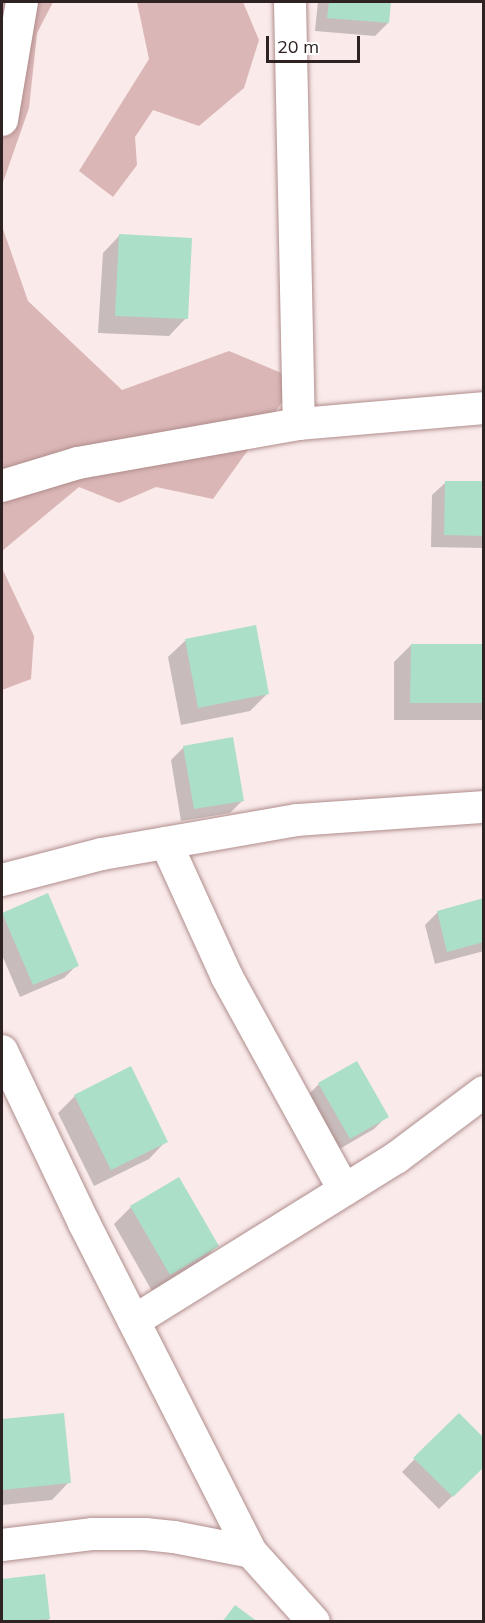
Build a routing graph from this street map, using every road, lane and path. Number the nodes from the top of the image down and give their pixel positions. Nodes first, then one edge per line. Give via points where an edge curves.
1 (22, 2) edge
2 (290, 2) edge
3 (2, 120) edge
4 (483, 408) edge
5 (299, 424) junction
6 (2, 486) edge
7 (483, 807) edge
8 (166, 843) junction
9 (2, 880) edge
10 (2, 1051) edge
11 (483, 1092) edge
12 (344, 1190) junction
13 (134, 1321) junction
14 (2, 1545) edge
15 (251, 1552) junction
16 (314, 1622) edge

1 - 3 street
2 - 5 street
4 - 5 street
5 - 6 street via 78,463
7 - 8 street via 297,820
8 - 9 street via 102,854
8 - 12 street via 227,977
10 - 13 street
11 - 12 street via 396,1158
12 - 13 street
13 - 15 street
14 - 15 street via 93,1534 145,1534
15 - 16 street

